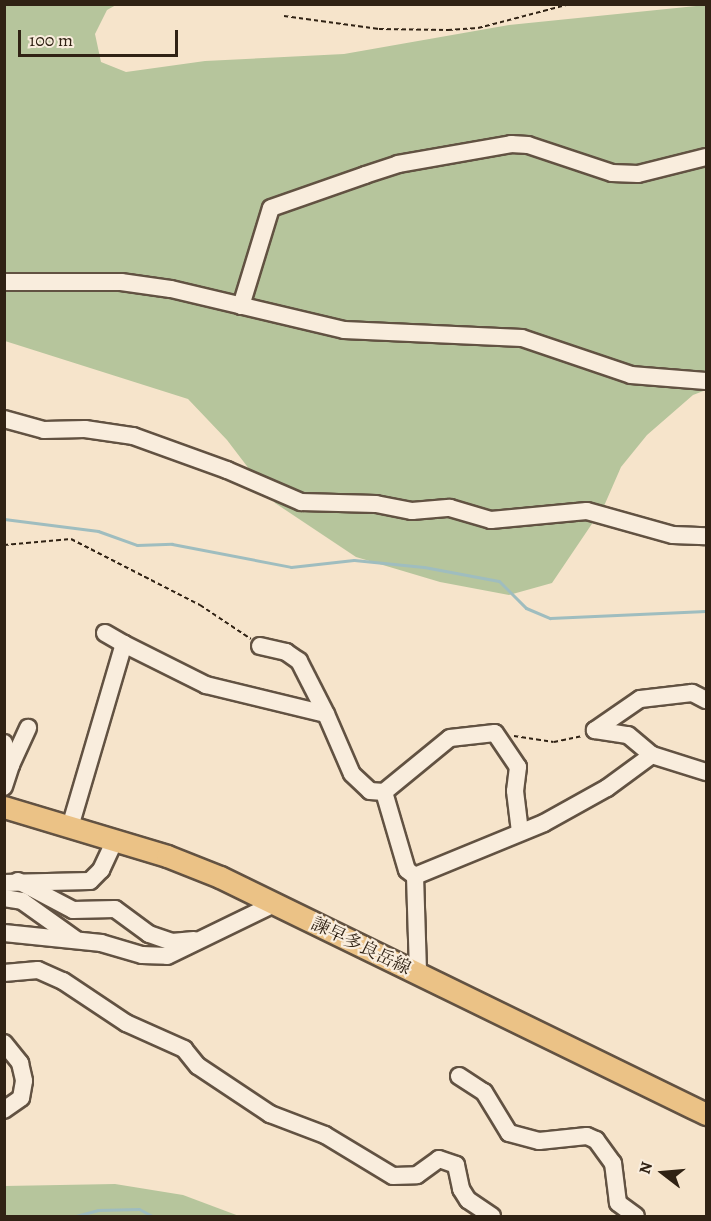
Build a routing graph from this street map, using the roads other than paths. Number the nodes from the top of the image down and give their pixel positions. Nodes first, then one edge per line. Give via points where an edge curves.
1 (706, 157) edge
2 (4, 282) edge
3 (241, 306) junction
4 (706, 381) edge
5 (4, 419) edge
6 (706, 536) edge
7 (105, 633) dead end
8 (124, 644) junction
9 (260, 646) road end
10 (706, 700) edge
11 (326, 714) junction
12 (28, 728) dead end
13 (4, 743) edge
14 (652, 755) junction
15 (11, 765) junction
16 (706, 772) edge
17 (4, 787) edge
18 (384, 792) junction
19 (4, 807) edge
20 (70, 827) junction
21 (520, 832) junction
22 (115, 840) junction
23 (415, 876) junction
24 (11, 882) edge
25 (4, 898) edge
26 (274, 904) junction
27 (4, 933) edge
28 (209, 938) junction
29 (77, 941) junction
30 (4, 973) edge
31 (418, 974) junction
32 (4, 1043) edge
33 (459, 1076) dead end
34 (4, 1110) edge
35 (706, 1113) edge
36 (492, 1216) edge
37 (636, 1216) edge

1 - 3 street via 638,174 612,173 528,145 511,144 398,164 271,208
2 - 3 street via 122,282
3 - 4 street via 344,330 522,338 631,375
5 - 6 street via 44,430 85,429 133,436 301,502 376,504 412,511 450,508 491,520 587,511 673,535
7 - 8 street
8 - 11 street via 206,685
8 - 20 street
9 - 11 street via 286,652 299,661
10 - 14 street via 692,693 640,699 596,729 628,735
11 - 18 street via 361,787
12 - 15 street
13 - 15 street
14 - 16 street
14 - 21 street via 607,788
15 - 17 street
18 - 21 street via 450,738 495,733 518,767 515,791
18 - 23 street via 407,870
19 - 20 main road, 諫早多良岳線
20 - 22 main road, 諫早多良岳線
21 - 23 street
22 - 24 street via 101,870 90,881
22 - 26 main road, 諫早多良岳線 via 167,856
23 - 31 street
24 - 28 street via 73,910 123,912 135,925 172,942
25 - 29 street via 22,902
26 - 28 street
26 - 31 main road, 諫早多良岳線
27 - 29 street
28 - 29 street via 166,956 142,955
30 - 36 street via 38,970 63,981 126,1023 184,1049 198,1066 270,1114 325,1134 393,1176 417,1175 439,1159 456,1165 461,1189 468,1200
31 - 35 main road, 諫早多良岳線
32 - 34 street via 20,1063 24,1081 21,1098
33 - 37 street via 484,1092 509,1132 539,1141 587,1136 596,1140 613,1163 618,1203

